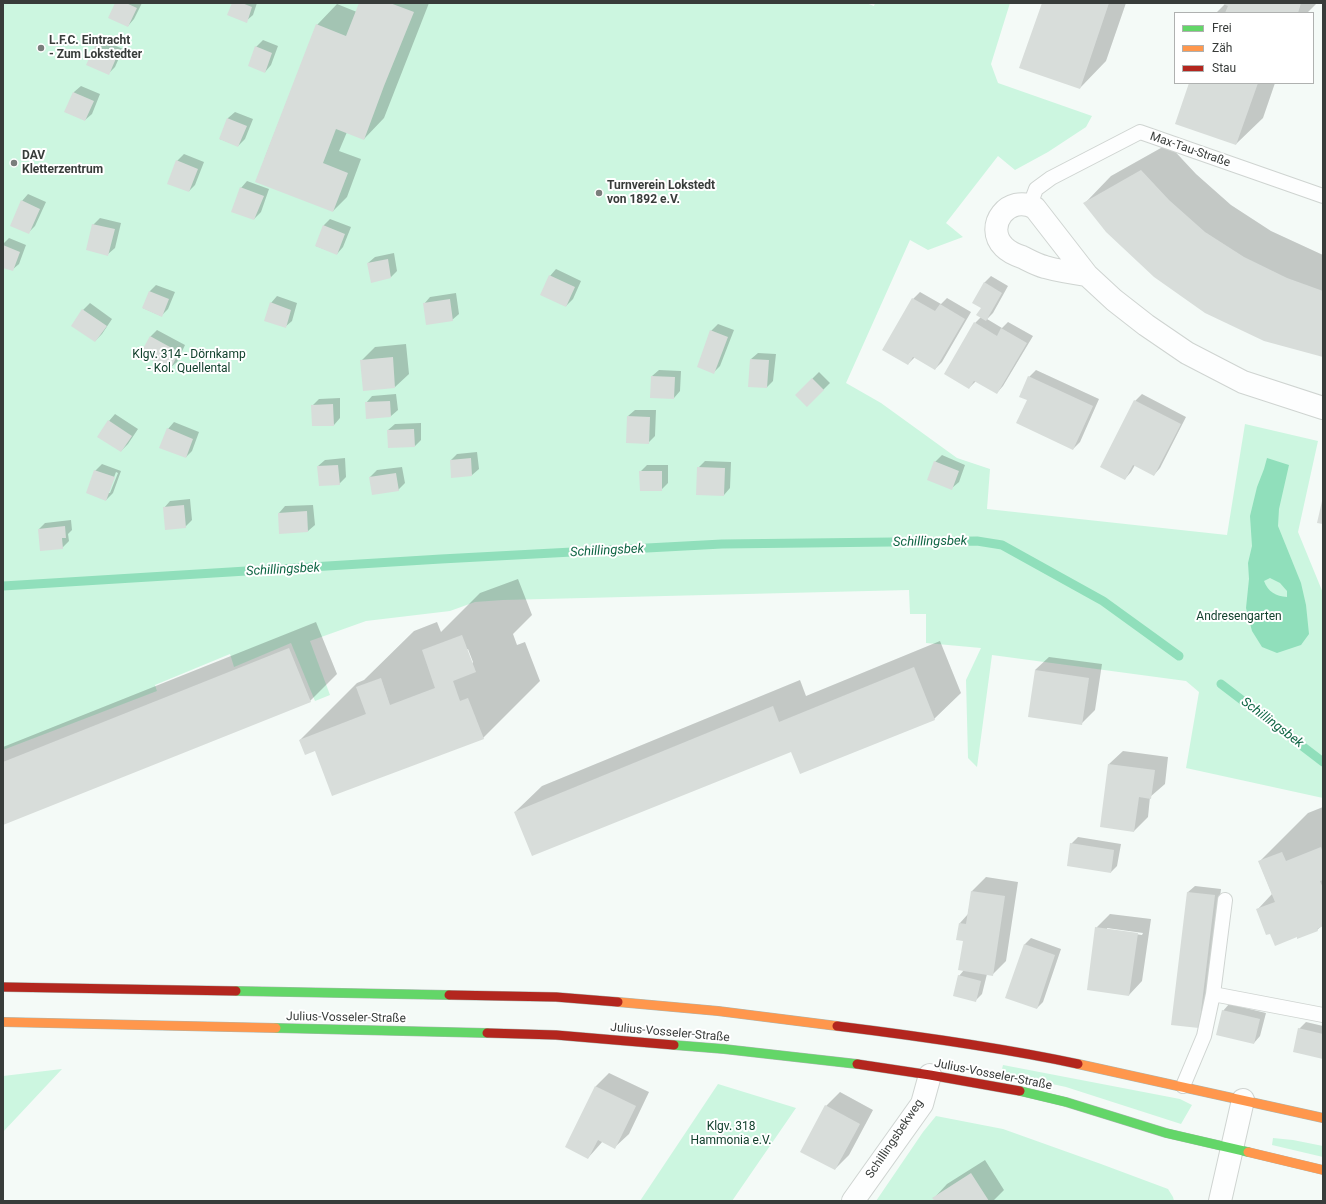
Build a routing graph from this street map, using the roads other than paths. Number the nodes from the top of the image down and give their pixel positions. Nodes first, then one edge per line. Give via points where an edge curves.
1 (1323, 196) edge
2 (1030, 205) junction
3 (1087, 275) junction
4 (1323, 408) edge
5 (1224, 900) dead end
6 (3, 987) edge
7 (1213, 994) junction
8 (1323, 1015) edge
9 (3, 1022) edge
10 (930, 1075) junction
11 (1183, 1086) junction
12 (1243, 1100) junction
13 (1323, 1118) edge
14 (1232, 1149) junction
15 (1323, 1170) edge
16 (853, 1201) edge
17 (1220, 1201) edge

1 - 2 lane, Max-Tau-Straße via 1140,132 1050,178 1036,189
2 - 3 street
2 - 3 street via 1014,205 1003,213 996,231 1003,247 1044,267
3 - 4 street via 1146,325 1187,353 1243,382
5 - 7 lane
6 - 11 main road, Julius-Vosseler-Straße via 572,998 718,1011 888,1032 1032,1054
7 - 8 lane
7 - 11 lane via 1204,1036
9 - 10 main road, Julius-Vosseler-Straße via 556,1035 732,1050 851,1063
10 - 14 main road, Julius-Vosseler-Straße via 1066,1102 1166,1133
10 - 16 street, Schillingsbekweg via 922,1104
11 - 12 main road, Julius-Vosseler-Straße
12 - 13 main road, Julius-Vosseler-Straße
12 - 14 street
14 - 15 main road, Julius-Vosseler-Straße
14 - 17 street

